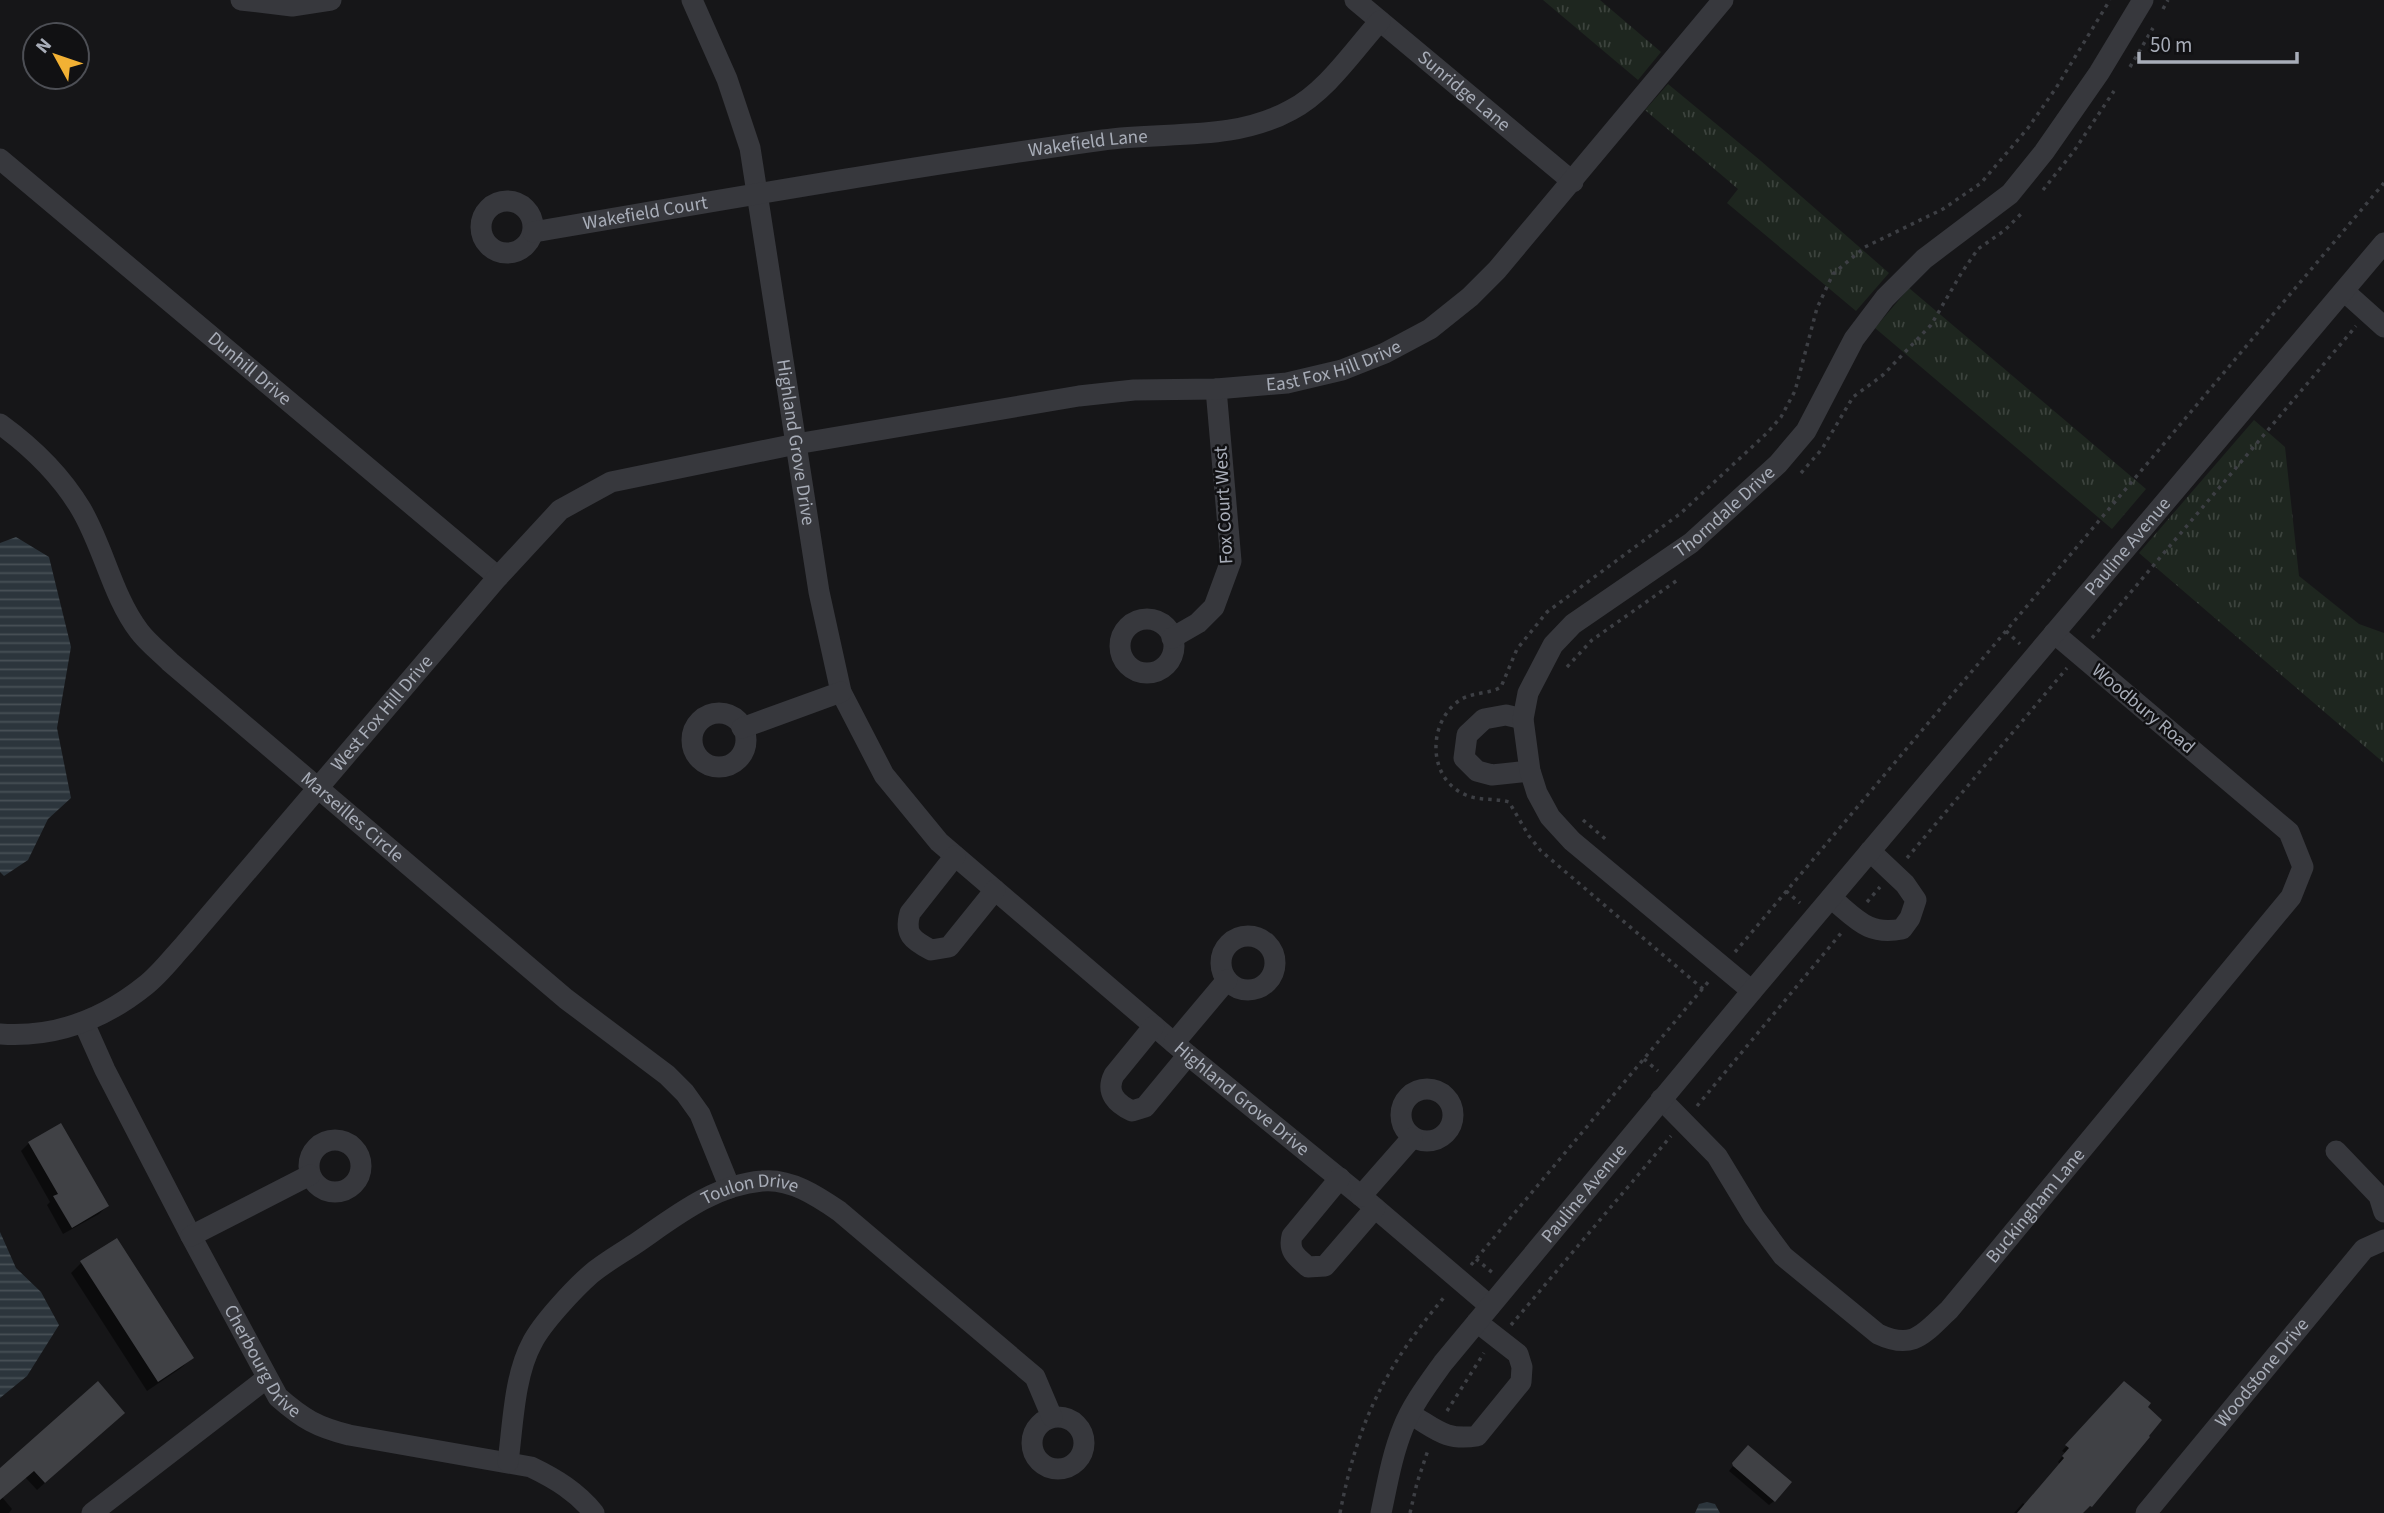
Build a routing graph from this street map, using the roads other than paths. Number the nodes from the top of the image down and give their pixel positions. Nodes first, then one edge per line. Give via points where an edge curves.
1 (241, 0) edge
2 (331, 0) edge
3 (692, 0) edge
4 (1355, 0) edge
5 (1723, 0) edge
6 (2143, 0) edge
7 (1380, 21) junction
8 (0, 159) edge
9 (1573, 182) junction
10 (756, 194) junction
11 (533, 232) dead end
12 (2384, 243) edge
13 (2344, 291) junction
14 (2384, 327) edge
15 (1216, 389) junction
16 (0, 424) edge
17 (796, 444) junction
18 (498, 576) junction
19 (2054, 633) junction
20 (1172, 638) dead end
21 (841, 692) junction
22 (1523, 719) junction
23 (743, 728) dead end
24 (1530, 771) junction
25 (2233, 785) joint
26 (317, 788) junction
27 (1870, 850) junction
28 (955, 856) junction
29 (995, 890) junction
30 (1831, 898) junction
31 (1227, 980) dead end
32 (1752, 991) junction
33 (84, 1023) junction
34 (1154, 1026) junction
35 (0, 1034) edge
36 (1181, 1049) junction
37 (1661, 1099) junction
38 (1412, 1138) dead end
39 (2336, 1151) dead end
40 (310, 1175) dead end
41 (1340, 1178) junction
42 (730, 1188) junction
43 (1368, 1202) junction
44 (2384, 1212) edge
45 (191, 1236) junction
46 (2384, 1240) edge
47 (1483, 1314) junction
48 (267, 1378) junction
49 (1410, 1414) junction
50 (1052, 1417) dead end
51 (508, 1462) junction
52 (92, 1513) edge
53 (594, 1513) edge
54 (1381, 1513) edge
55 (2146, 1513) edge

1 - 2 street via 292,6
3 - 10 street, Highland Grove Drive via 731,90 750,148
4 - 7 street, Sunridge Lane
5 - 9 street, East Fox Hill Drive
6 - 22 street, Thorndale Drive via 2099,73 2010,194 1924,259 1885,298 1854,339 1806,431 1778,464 1690,543 1573,624 1541,664
7 - 9 street, Sunridge Lane
7 - 10 street, Wakefield Lane via 1320,89 1292,110 1265,121 1221,132 1107,139
8 - 18 street, Dunhill Drive
9 - 15 street, East Fox Hill Drive via 1497,270 1430,329 1342,370 1287,383
10 - 11 street, Wakefield Court
10 - 17 street, Highland Grove Drive
12 - 13 street, Pauline Avenue
13 - 14 street
13 - 19 street, Pauline Avenue
15 - 17 street, East Fox Hill Drive via 1079,396
15 - 20 street, Fox Court West via 1231,561 1214,607
16 - 26 street, Marseilles Circle via 58,474 82,510 140,632
17 - 18 street, West Fox Hill Drive via 611,482 560,510
17 - 21 street, Highland Grove Drive via 819,592
18 - 26 street, West Fox Hill Drive
19 - 25 street, Woodbury Road
19 - 27 street, Pauline Avenue
21 - 23 street
21 - 28 street, Highland Grove Drive via 884,775
22 - 24 street, Thorndale Drive
22 - 24 street via 1506,715 1484,719 1467,735 1464,758 1476,771 1492,775
24 - 32 street, Thorndale Drive via 1550,817 1572,841
25 - 37 street, Buckingham Lane via 2288,832 2303,867 2291,897 1949,1310 1919,1338 1896,1343 1878,1335 1783,1256 1717,1156
26 - 33 street, West Fox Hill Drive via 148,984
26 - 42 street, Marseilles Circle via 566,999 667,1074 700,1114
27 - 30 street, Pauline Avenue
27 - 30 street via 1916,900 1902,929 1887,932 1867,927
28 - 29 street, Highland Grove Drive
28 - 29 street via 910,913 906,924 910,936 931,950 949,947
29 - 34 street, Highland Grove Drive
30 - 32 street, Pauline Avenue
31 - 36 street
32 - 37 street, Pauline Avenue
33 - 35 street, West Fox Hill Drive via 47,1033
33 - 45 street, Cherbourg Drive
34 - 36 street, Highland Grove Drive
34 - 36 street via 1110,1083 1119,1104 1132,1111 1145,1107
36 - 41 street, Highland Grove Drive
37 - 47 street, Pauline Avenue
38 - 43 street
39 - 44 street via 2379,1196
40 - 45 street
41 - 43 street, Highland Grove Drive
41 - 43 street via 1292,1236 1294,1254 1308,1267 1325,1266
42 - 50 street, Toulon Drive via 763,1180 789,1184 839,1212 1035,1377
42 - 51 street, Toulon Drive via 700,1200 591,1274 548,1321 532,1343 519,1383
43 - 47 street, Highland Grove Drive via 1459,1279
45 - 48 street, Cherbourg Drive
46 - 55 street, Woodstone Drive via 2364,1249
47 - 49 street, Pauline Avenue
47 - 49 street, Highland Grove Drive via 1499,1340 1518,1354 1521,1382 1477,1436 1459,1439
48 - 51 street, Cherbourg Drive via 278,1396 321,1428
48 - 52 street
49 - 54 street, Pauline Avenue via 1387,1480
51 - 53 street, Cherbourg Drive via 557,1479

